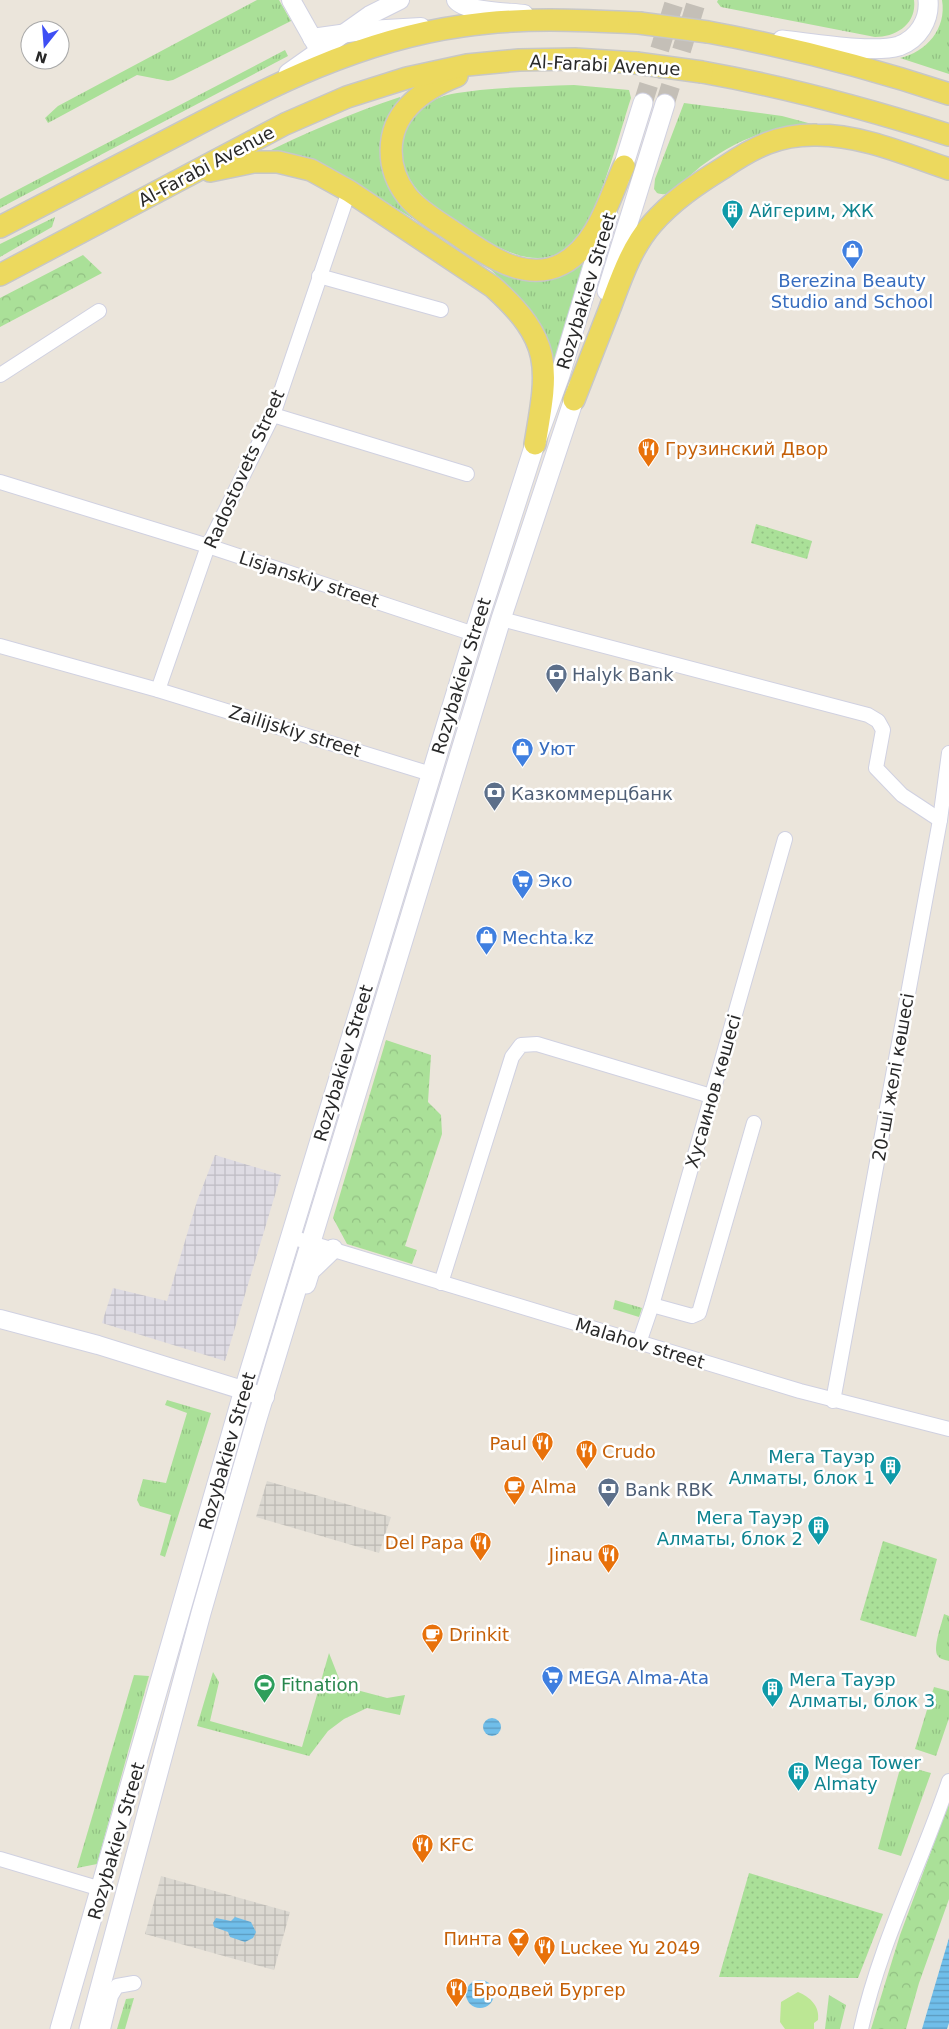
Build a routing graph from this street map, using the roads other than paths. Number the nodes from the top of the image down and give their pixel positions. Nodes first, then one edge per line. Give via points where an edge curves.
1 (291, 0) edge
2 (400, 0) edge
3 (456, 0) edge
4 (928, 0) edge
5 (576, 20) junction
6 (461, 26) junction
7 (708, 32) junction
8 (344, 33) junction
9 (316, 44) junction
10 (519, 60) junction
11 (267, 88) junction
12 (949, 94) edge
13 (643, 103) tunnel mouth
14 (665, 104) tunnel mouth
15 (949, 135) edge
16 (624, 166) junction
17 (949, 169) edge
18 (188, 176) junction
19 (349, 190) junction
20 (0, 227) edge
21 (0, 276) edge
22 (319, 276) junction
23 (442, 310) dead end
24 (99, 311) dead end
25 (0, 375) edge
26 (574, 400) junction
27 (273, 415) junction
28 (535, 444) junction
29 (467, 474) dead end
30 (0, 482) edge
31 (208, 546) junction
32 (501, 619) junction
33 (474, 634) junction
34 (0, 646) edge
35 (158, 690) junction
36 (949, 753) edge
37 (431, 774) junction
38 (940, 820) junction
39 (785, 839) dead end
40 (711, 1096) junction
41 (754, 1123) dead end
42 (291, 1237) junction
43 (310, 1243) junction
44 (333, 1250) junction
45 (441, 1283) junction
46 (652, 1305) junction
47 (0, 1319) edge
48 (639, 1344) junction
49 (273, 1369) junction
50 (244, 1390) junction
51 (264, 1397) junction
52 (833, 1401) junction
53 (949, 1429) edge
54 (949, 1782) edge
55 (0, 1859) edge
56 (101, 1889) junction
57 (134, 1983) dead end
58 (60, 2029) edge
59 (89, 2029) edge
60 (103, 2029) edge
61 (861, 2029) edge

1 - 9 street
2 - 8 street
3 - 5 street via 466,7
4 - 7 main road via 922,29 900,46 885,49
5 - 6 main road via 516,20
5 - 7 main road, bridge via 639,23
6 - 8 street
6 - 11 main road via 396,39 332,60
7 - 12 main road via 841,61
8 - 9 street
9 - 11 street
10 - 15 main road, Al-Farabi Avenue, bridge via 575,59 702,72 830,99
10 - 16 main road via 456,76 426,92 401,115 394,129 391,163 397,181 408,197 497,260 527,269 545,269 561,265 588,242
10 - 18 main road, Al-Farabi Avenue via 467,65 407,78 347,97 284,124
11 - 20 main road
13 - 16 main road, Rozybakiev Street
14 - 26 main road, Rozybakiev Street
16 - 28 main road, Rozybakiev Street via 560,375
17 - 26 main road via 882,147 818,135 789,136 745,153 668,207 642,237 626,266
18 - 19 main road via 254,162 278,162 311,170
18 - 21 main road, Al-Farabi Avenue
19 - 22 street, Radostovets Street
19 - 28 main road via 493,287 528,324 537,340 544,373
22 - 23 street
22 - 27 street, Radostovets Street
24 - 25 street
26 - 32 main road, Rozybakiev Street
27 - 29 street
27 - 31 street, Radostovets Street
28 - 33 main road, Rozybakiev Street
30 - 31 street, Lisjanskiy street
31 - 33 street, Lisjanskiy street
31 - 35 street, Radostovets Street
32 - 38 street via 868,715 878,721 883,730 876,768 902,795
32 - 43 main road, Rozybakiev Street
33 - 37 main road, Rozybakiev Street
34 - 35 street, Zailijskiy street
35 - 37 street, Zailijskiy street
36 - 38 street, 20-ші желі көшесі
37 - 42 main road, Rozybakiev Street
38 - 52 street, 20-ші желі көшесі
39 - 40 street, Хусаинов көшесі
40 - 45 street via 537,1044 521,1045 512,1057
40 - 46 street, Хусаинов көшесі
41 - 46 street via 700,1313 692,1316
42 - 43 street, Malahov street
42 - 50 main road, Rozybakiev Street
43 - 44 street, Malahov street
43 - 49 main road, Rozybakiev Street
44 - 45 street, Malahov street
44 - 49 main road via 310,1270 295,1319
45 - 48 street, Malahov street
46 - 48 street, Хусаинов көшесі
47 - 50 street
48 - 52 street, Malahov street
49 - 51 main road, Rozybakiev Street
50 - 51 street
50 - 56 main road, Rozybakiev Street
51 - 59 main road, Rozybakiev Street via 203,1605
52 - 53 street, Malahov street
54 - 61 street via 905,1896
55 - 56 street
56 - 58 main road, Rozybakiev Street
57 - 60 street via 117,1986 111,1996

